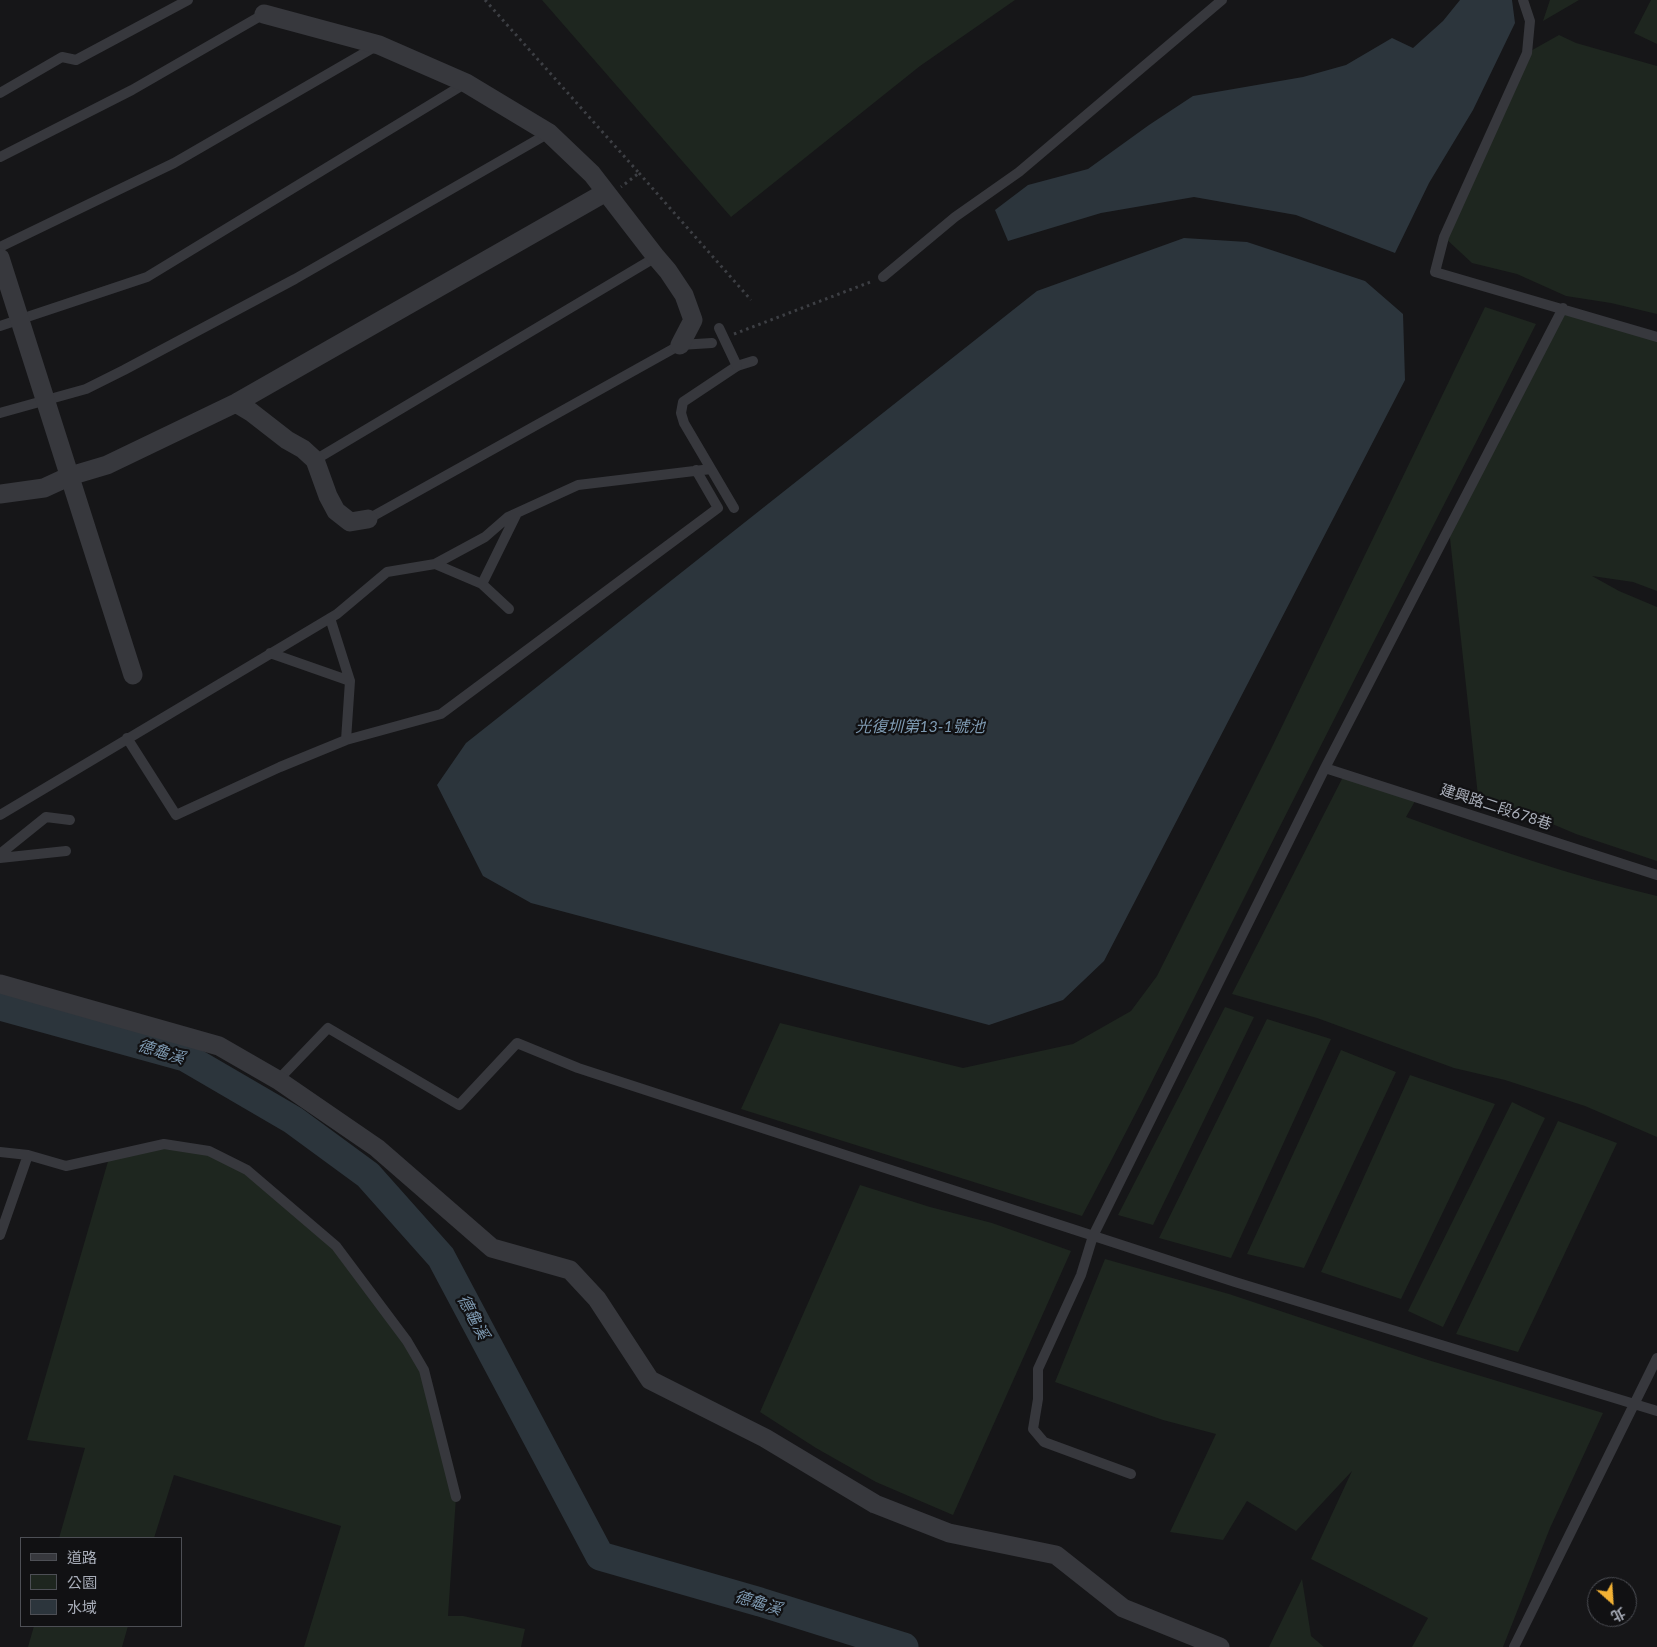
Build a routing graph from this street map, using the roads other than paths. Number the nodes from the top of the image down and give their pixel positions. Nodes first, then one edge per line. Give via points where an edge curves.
1 (188, 0) edge
2 (1222, 0) edge
3 (1523, 0) edge
4 (264, 14) joint
5 (379, 45) junction
6 (466, 83) junction
7 (0, 93) edge
8 (549, 133) junction
9 (0, 157) edge
10 (606, 192) junction
11 (0, 247) edge
12 (656, 257) junction
13 (0, 258) edge
14 (883, 277) road end
15 (1563, 308) junction
16 (20, 320) junction
17 (0, 326) edge
18 (719, 328) dead end
19 (1657, 337) edge
20 (712, 343) road end
21 (680, 345) junction
22 (753, 361) dead end
23 (737, 366) junction
24 (45, 400) junction
25 (236, 403) junction
26 (0, 413) edge
27 (315, 460) junction
28 (711, 469) junction
29 (696, 470) junction
30 (70, 476) junction
31 (0, 494) edge
32 (734, 508) dead end
33 (518, 513) junction
34 (368, 519) joint
35 (436, 564) junction
36 (482, 584) junction
37 (509, 610) dead end
38 (330, 618) junction
39 (270, 653) junction
40 (133, 675) dead end
41 (350, 681) junction
42 (127, 738) junction
43 (346, 740) junction
44 (1325, 768) junction
45 (0, 815) edge
46 (70, 820) dead end
47 (66, 851) dead end
48 (0, 854) edge
49 (0, 858) edge
50 (1657, 875) edge
51 (0, 984) edge
52 (278, 1080) junction
53 (0, 1152) edge
54 (28, 1155) junction
55 (0, 1235) edge
56 (1093, 1236) junction
57 (1657, 1358) edge
58 (1634, 1404) junction
59 (1657, 1411) edge
60 (1131, 1474) dead end
61 (456, 1496) dead end
62 (1220, 1647) edge
63 (1514, 1647) edge

1 - 7 lane via 76,60 62,57
2 - 14 lane via 1019,172 955,216
3 - 15 lane via 1530,21 1527,53 1444,237 1435,272
4 - 5 street
4 - 9 lane via 132,90
5 - 6 street
5 - 11 lane via 174,163
6 - 8 street
6 - 16 lane via 147,277
8 - 10 street
8 - 24 lane via 216,322 86,388
10 - 12 street
10 - 25 street
12 - 21 street via 684,295 693,320
12 - 27 lane
13 - 16 street
15 - 19 lane
15 - 44 lane
16 - 17 lane
16 - 24 street
18 - 23 lane, bridge
20 - 21 lane
21 - 34 lane
22 - 23 lane
23 - 28 lane via 683,402 681,413 684,423
24 - 26 lane
24 - 30 street
25 - 27 street
25 - 30 street via 106,465
27 - 34 street via 336,511 350,522
28 - 29 lane
28 - 32 lane
29 - 33 lane via 578,485
29 - 43 lane via 718,508 441,714
30 - 31 street via 44,488
30 - 40 street
33 - 35 lane via 508,517 485,537
33 - 36 lane
35 - 36 lane
35 - 38 lane via 387,572
36 - 37 lane
38 - 39 lane
38 - 41 lane
39 - 41 lane
39 - 42 lane
41 - 43 lane
42 - 43 lane via 176,815 280,766
42 - 45 lane
44 - 50 lane, 建興路二段678巷
44 - 56 lane
46 - 48 lane via 46,817
47 - 49 lane
51 - 52 street via 219,1046
52 - 56 lane via 328,1028 459,1105 517,1043 578,1068
52 - 62 street via 377,1148 492,1248 570,1270 597,1298 650,1380 765,1438 875,1504 949,1533 1056,1555 1123,1608
53 - 54 lane
54 - 55 lane
54 - 61 lane via 66,1166 164,1144 209,1151 247,1170 336,1246 407,1340 424,1370
56 - 58 lane
56 - 60 lane via 1081,1275 1038,1369 1033,1429 1044,1442
57 - 58 lane
58 - 59 lane
58 - 63 lane

